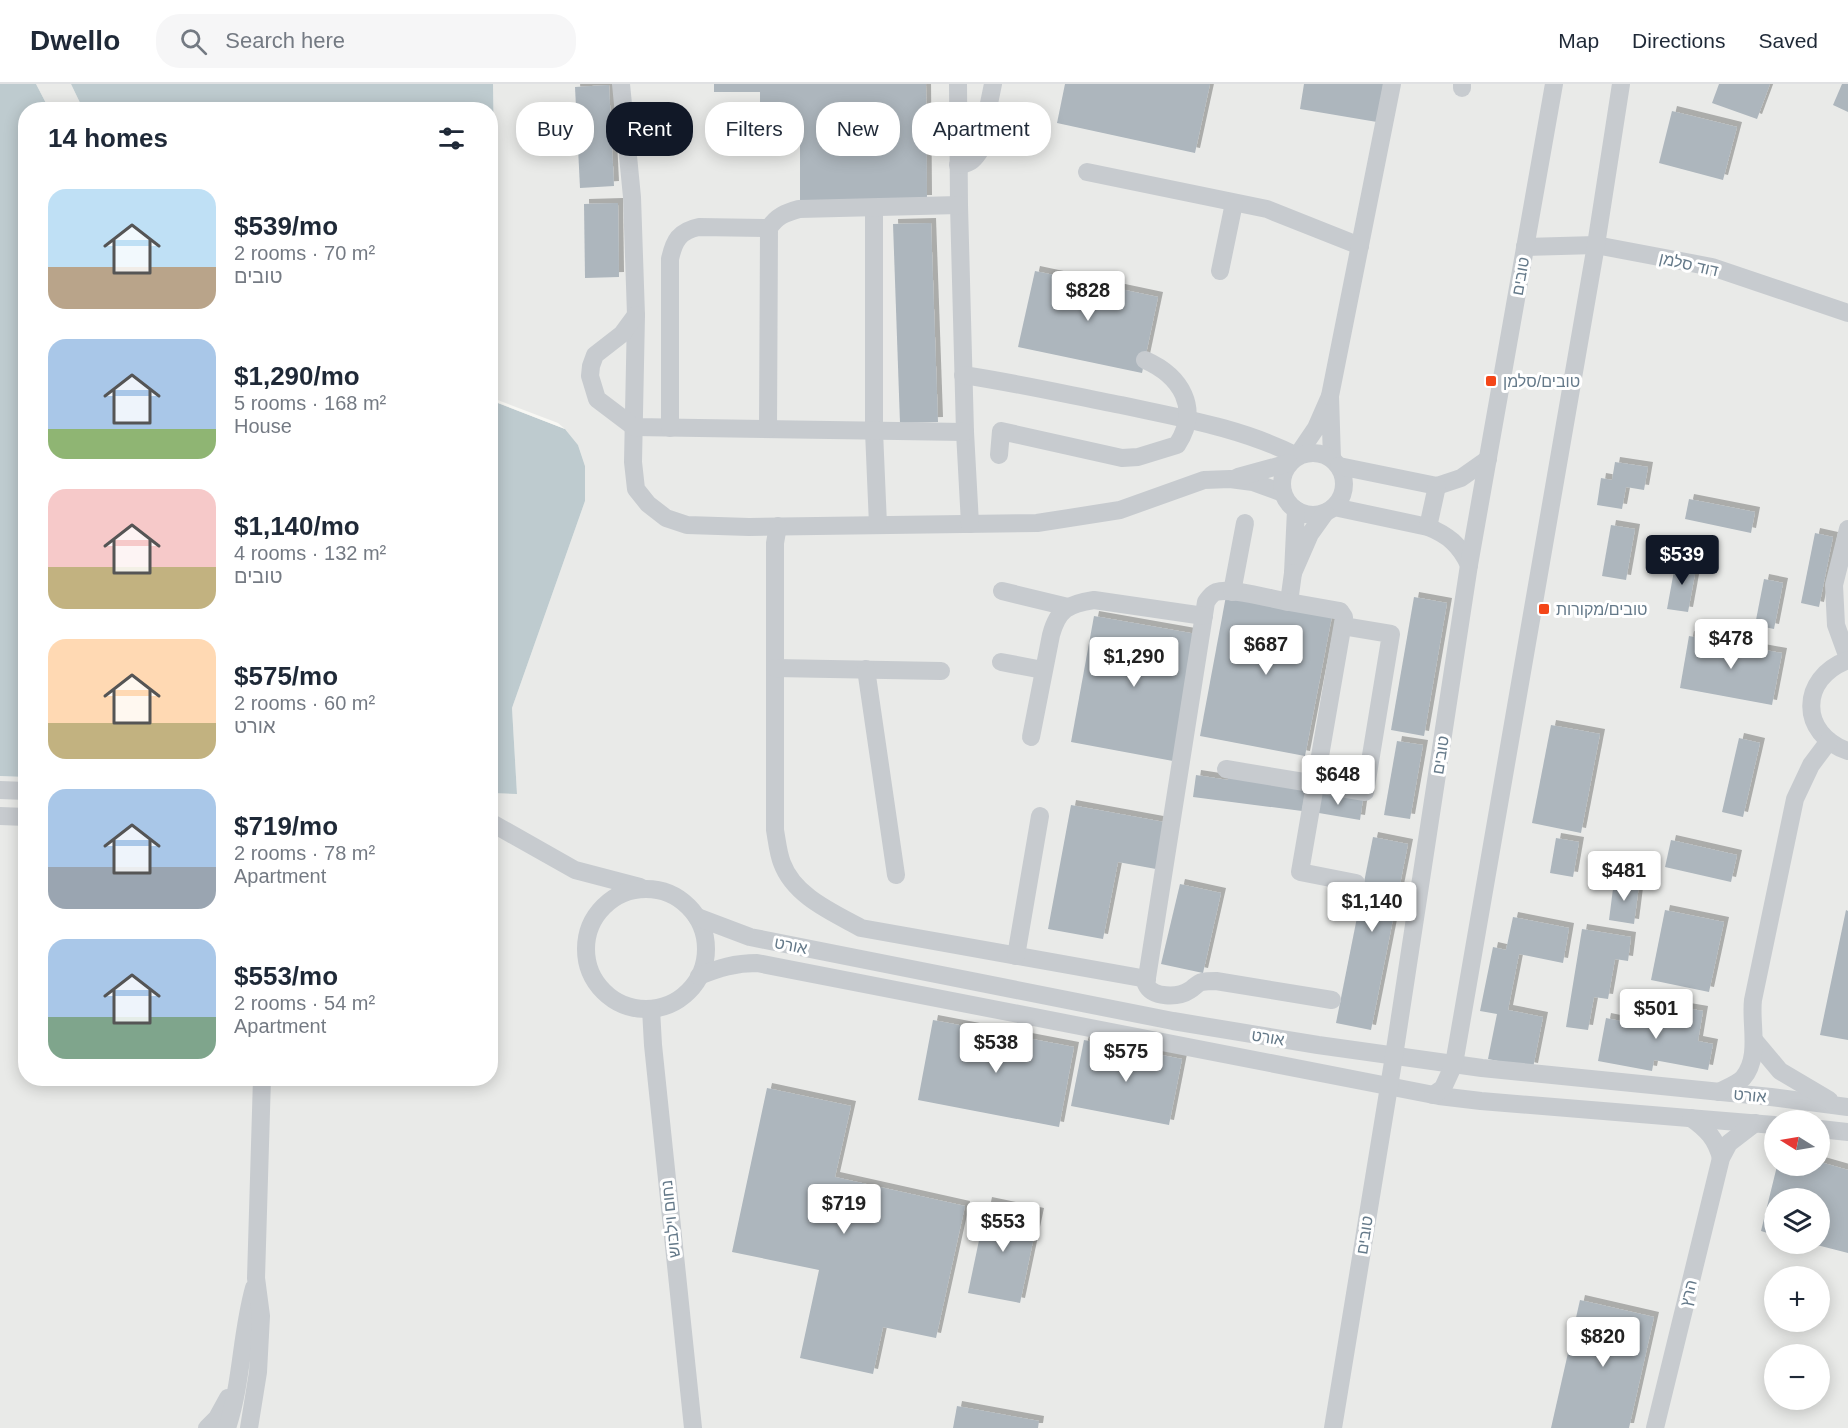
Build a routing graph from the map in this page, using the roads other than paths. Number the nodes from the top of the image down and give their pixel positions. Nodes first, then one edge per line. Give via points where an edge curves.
1 (621, 84) edge
2 (958, 84) edge
3 (993, 84) edge
4 (1392, 84) edge
5 (1554, 84) edge
6 (1621, 84) edge
7 (958, 165) junction
8 (1087, 172) dead end
9 (1234, 203) junction
10 (958, 205) junction
11 (874, 208) junction
12 (769, 228) junction
13 (1596, 245) junction
14 (1360, 246) junction
15 (1525, 247) junction
16 (1220, 272) dead end
17 (636, 315) junction
18 (1847, 315) edge
19 (1145, 360) dead end
20 (963, 375) junction
21 (1330, 396) junction
22 (1186, 419) junction
23 (634, 427) junction
24 (670, 428) junction
25 (768, 429) junction
26 (874, 431) junction
27 (965, 432) junction
28 (999, 455) dead end
29 (1488, 459) junction
30 (1293, 460) junction
31 (1336, 462) junction
32 (1230, 479) junction
33 (1437, 486) junction
34 (1283, 493) junction
35 (1296, 510) junction
36 (1330, 510) junction
37 (1245, 523) dead end
38 (970, 524) junction
39 (878, 525) junction
40 (778, 526) junction
41 (1428, 527) junction
42 (1848, 529) edge
43 (1469, 565) junction
44 (1293, 573) junction
45 (1002, 591) dead end
46 (1232, 592) junction
47 (1289, 602) junction
48 (1068, 607) junction
49 (1204, 616) junction
50 (1343, 626) junction
51 (1848, 659) edge
52 (1000, 662) dead end
53 (775, 668) junction
54 (866, 669) junction
55 (1043, 670) junction
56 (941, 671) dead end
57 (1031, 736) dead end
58 (1828, 741) junction
59 (1848, 751) edge
60 (1226, 770) dead end
61 (1315, 784) junction
62 (0, 790) edge
63 (18, 791) edge
64 (0, 816) edge
65 (1040, 816) dead end
66 (18, 817) edge
67 (498, 827) edge
68 (896, 875) dead end
69 (1356, 883) dead end
70 (645, 888) junction
71 (697, 917) junction
72 (1016, 956) junction
73 (699, 976) junction
74 (1146, 979) junction
75 (1332, 1000) dead end
76 (651, 1009) junction
77 (1754, 1040) junction
78 (1394, 1056) junction
79 (1454, 1064) junction
80 (262, 1086) edge
81 (1388, 1086) junction
82 (1719, 1092) junction
83 (1433, 1095) junction
84 (1844, 1106) edge
85 (1692, 1118) junction
86 (1755, 1123) junction
87 (1764, 1124) edge
88 (1830, 1130) edge
89 (1848, 1132) edge
90 (1721, 1158) junction
91 (256, 1278) junction
92 (238, 1381) junction
93 (207, 1428) edge
94 (227, 1428) edge
95 (249, 1428) edge
96 (693, 1428) edge
97 (1333, 1428) edge
98 (1655, 1428) edge

1 - 17 street via 632,197
2 - 7 street
3 - 7 street via 979,152 974,160
4 - 14 street
5 - 15 street, טובים
6 - 13 street
7 - 10 street
8 - 9 street
9 - 14 street via 1267,209
9 - 16 street
10 - 11 street
10 - 20 street
11 - 12 street via 799,209 780,216
11 - 26 street
12 - 24 street via 699,227 688,229 673,245
12 - 25 street
13 - 15 street, דוד סלמן
13 - 18 street, דוד סלמן via 1712,267
13 - 79 street
14 - 21 street
15 - 29 street, טובים
17 - 23 street
17 - 23 street via 622,334 595,355 590,376 597,399
19 - 22 street via 1169,375 1183,390 1188,402
20 - 22 street
20 - 27 street
21 - 30 street via 1316,428
21 - 31 street
22 - 28 street via 1183,437 1177,445 1138,457 1122,458 1000,431
22 - 30 street via 1281,448
23 - 24 street
23 - 40 street via 636,489 666,518 687,525
24 - 25 street
25 - 26 street
26 - 27 street
26 - 39 street
27 - 38 street
29 - 33 street via 1461,478
29 - 43 street, טובים
30 - 31 street via 1317,452
30 - 32 street
30 - 34 street via 1284,472
31 - 33 street
31 - 36 street via 1344,490
32 - 34 street
32 - 38 street via 1204,480 1120,510 1037,523
33 - 41 street
34 - 35 street
35 - 36 street via 1316,515
35 - 44 street
36 - 41 street
36 - 44 street via 1310,534
37 - 46 street
38 - 39 street
39 - 40 street
40 - 53 street
41 - 43 street via 1455,542
42 - 51 street via 1834,585 1836,626
43 - 78 street, טובים
44 - 47 street
45 - 48 street
46 - 47 street
46 - 49 street via 1211,595
47 - 50 street via 1340,611
48 - 49 street via 1094,600
48 - 55 street via 1055,619
49 - 74 street
50 - 61 street
50 - 61 street via 1391,634 1365,792
51 - 58 street via 1824,673 1811,699 1816,727
52 - 55 street
53 - 54 street
53 - 72 street via 775,830 782,864 800,891 861,928
54 - 56 street
54 - 68 street
55 - 57 street
58 - 59 street
58 - 77 street via 1795,799 1753,1000
60 - 61 street
61 - 69 street via 1300,872
62 - 63 street
64 - 66 street
65 - 72 street
67 - 70 street via 575,870
70 - 71 street via 663,890 680,898
70 - 76 street via 626,891 602,908 587,933 585,952 589,971 599,988 631,1008
71 - 73 street via 706,946
71 - 78 street, אורט via 762,939 1173,1021
72 - 74 street
73 - 76 street via 685,995 669,1005
73 - 81 street, אורט via 725,966 758,963
74 - 75 street via 1148,989 1155,993 1177,995 1199,982 1216,981
76 - 96 street, נחום וילבוש
77 - 82 street via 1749,1068 1742,1078
77 - 84 street via 1780,1071
78 - 79 street, אורט
78 - 81 street, טובים
79 - 82 street, אורט
79 - 83 street via 1443,1088
80 - 91 street
81 - 83 street, אורט
81 - 97 street, טובים
82 - 84 street, אורט
83 - 85 street, אורט
85 - 86 street, אורט
85 - 90 street via 1705,1127
86 - 87 street, אורט
86 - 90 street, הרץ via 1729,1143
88 - 89 street
90 - 98 street, הרץ
91 - 92 street
91 - 95 street via 261,1316
92 - 93 street
92 - 94 street

